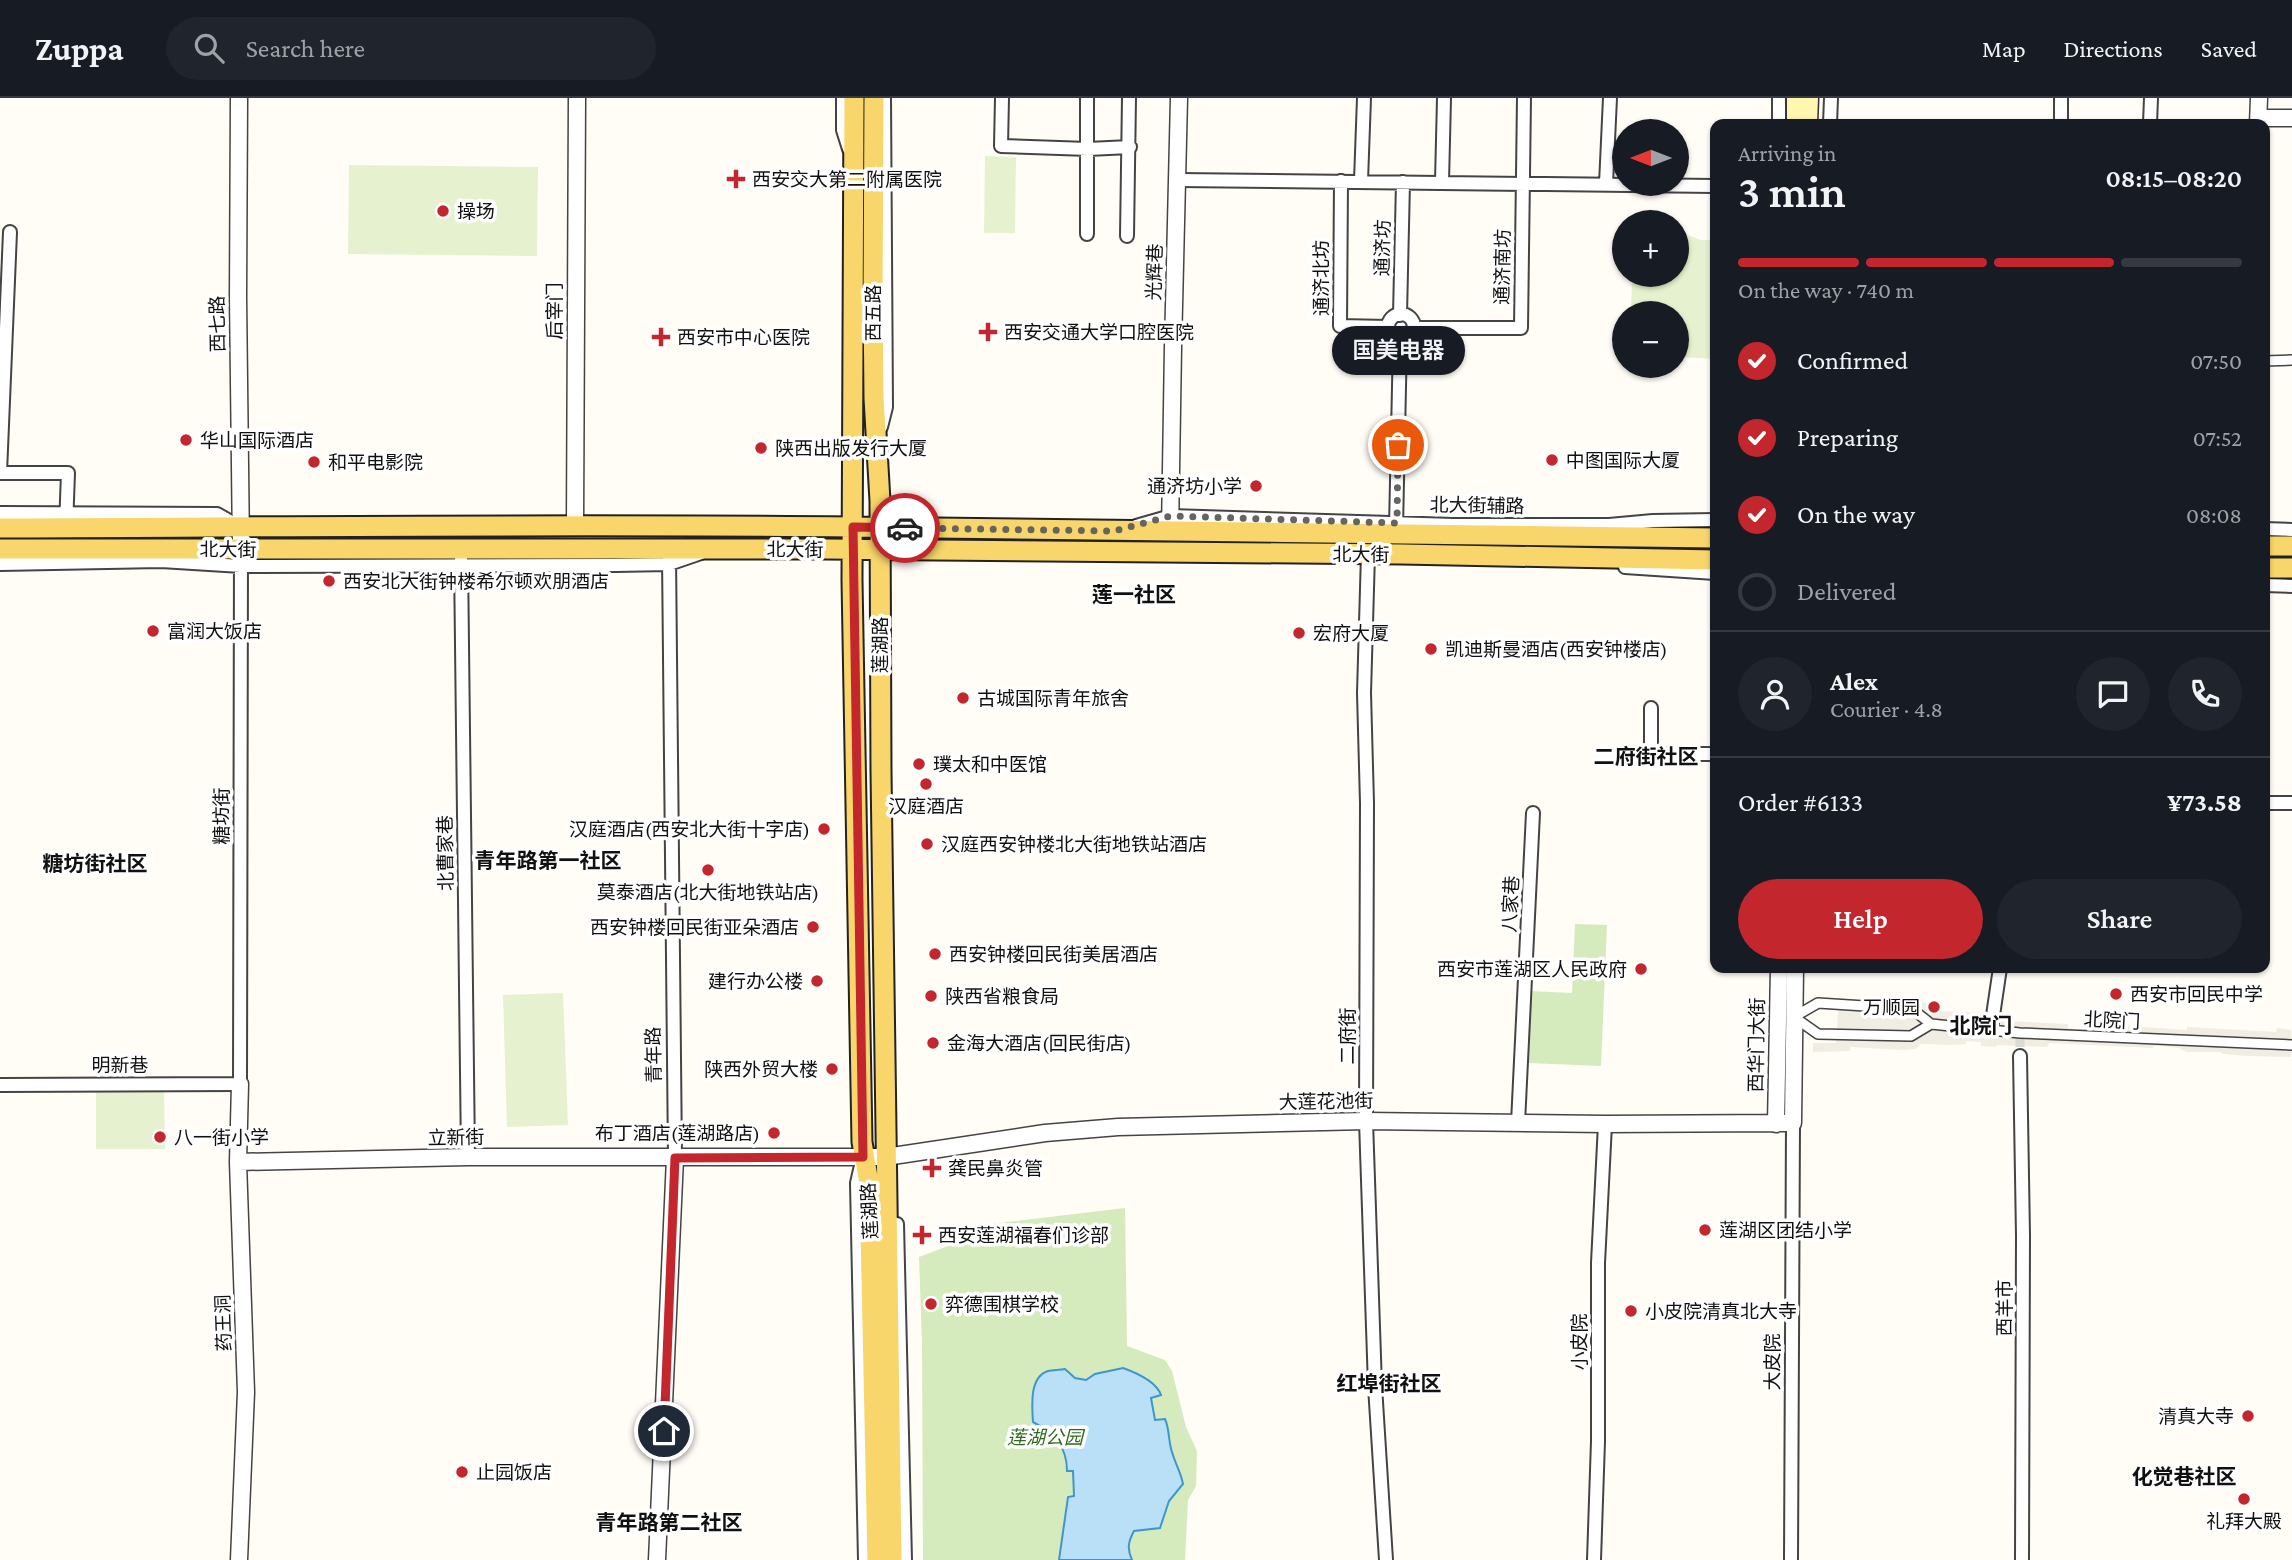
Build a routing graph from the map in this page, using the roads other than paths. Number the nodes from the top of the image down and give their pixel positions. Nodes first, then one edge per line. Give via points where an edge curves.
1 (239, 98) edge
2 (577, 98) edge
3 (843, 98) edge
4 (854, 98) edge
5 (874, 98) edge
6 (884, 98) edge
7 (1002, 98) edge
8 (1087, 98) edge
9 (1129, 98) edge
10 (1180, 98) edge
11 (1364, 98) edge
12 (1444, 98) edge
13 (1524, 98) edge
14 (1610, 98) edge
15 (1779, 98) edge
16 (1796, 98) edge
17 (1809, 98) edge
18 (1830, 98) edge
19 (2061, 98) edge
20 (2151, 98) edge
21 (2259, 98) edge
22 (2292, 118) edge
23 (1779, 119) edge
24 (1796, 119) edge
25 (1808, 119) edge
26 (1830, 119) edge
27 (2061, 119) edge
28 (2150, 119) edge
29 (2258, 119) edge
30 (2270, 120) edge
31 (1130, 147) junction
32 (1088, 149) junction
33 (854, 162) junction
34 (1178, 180) junction
35 (1341, 181) junction
36 (1361, 181) junction
37 (1403, 182) junction
38 (1442, 182) junction
39 (1523, 183) junction
40 (1606, 184) junction
41 (1710, 186) edge
42 (10, 232) dead end
43 (1087, 234) dead end
44 (1127, 236) dead end
45 (1400, 315) junction
46 (1388, 327) junction
47 (1413, 328) junction
48 (1400, 340) junction
49 (2270, 360) edge
50 (2292, 360) edge
51 (877, 448) junction
52 (0, 513) edge
53 (66, 520) junction
54 (1710, 520) edge
55 (1171, 524) junction
56 (575, 525) junction
57 (853, 527) junction
58 (880, 527) junction
59 (0, 528) edge
60 (241, 528) junction
61 (1396, 529) junction
62 (2270, 529) edge
63 (2292, 530) edge
64 (1710, 537) edge
65 (2270, 546) edge
66 (2292, 546) edge
67 (0, 549) edge
68 (853, 550) junction
69 (880, 550) junction
70 (461, 556) junction
71 (668, 556) junction
72 (241, 558) junction
73 (1368, 558) junction
74 (1710, 560) edge
75 (0, 564) edge
76 (2270, 568) edge
77 (2292, 568) edge
78 (1710, 573) edge
79 (2270, 585) edge
80 (2292, 586) edge
81 (1651, 708) dead end
82 (1710, 754) edge
83 (2270, 803) edge
84 (2292, 803) edge
85 (1533, 813) dead end
86 (1774, 973) edge
87 (1781, 973) edge
88 (1793, 973) edge
89 (1800, 973) edge
90 (1999, 973) edge
91 (1786, 987) junction
92 (1794, 1017) junction
93 (1931, 1024) junction
94 (1991, 1029) junction
95 (2292, 1045) edge
96 (2020, 1056) tunnel mouth
97 (240, 1084) junction
98 (0, 1085) edge
99 (1366, 1121) junction
100 (1784, 1123) junction
101 (1518, 1124) junction
102 (1605, 1124) junction
103 (468, 1157) junction
104 (863, 1157) junction
105 (886, 1157) junction
106 (675, 1158) junction
107 (238, 1162) junction
108 (239, 1560) edge
109 (657, 1560) edge
110 (865, 1560) edge
111 (877, 1560) edge
112 (891, 1560) edge
113 (905, 1560) edge
114 (1386, 1560) edge
115 (1594, 1560) edge
116 (1791, 1560) edge
117 (2022, 1560) edge

1 - 60 street, 西七路
2 - 56 street, 后宰门
3 - 33 street via 843,130
4 - 33 main road, 西五路
5 - 51 main road, 西五路
6 - 51 street via 886,407
7 - 32 street via 1001,146
8 - 32 street
9 - 31 street
10 - 34 street, 光辉巷
11 - 36 street
12 - 38 street
13 - 39 street
14 - 40 street
15 - 23 street
16 - 24 main road
17 - 25 main road
18 - 26 street
19 - 27 street
20 - 28 street
21 - 29 street
22 - 30 street
31 - 32 street
31 - 44 street
32 - 43 street
33 - 57 main road, 西五路
34 - 35 street
34 - 55 street, 光辉巷
35 - 36 street
35 - 46 street, 通济北坊 via 1340,326
36 - 37 street
37 - 38 street
37 - 45 street, 通济坊
38 - 39 street
39 - 40 street
39 - 47 street, 通济南坊 via 1521,328
40 - 41 street
42 - 53 street via 0,473 68,474
45 - 46 street via 1392,318
45 - 47 street via 1410,319
46 - 48 street via 1391,336
47 - 48 street via 1409,337
48 - 61 street
49 - 50 street
51 - 58 main road, 西五路
52 - 53 street
53 - 59 main road, 北大街
53 - 60 main road, 北大街
54 - 61 street, 北大街辅路
55 - 58 main road, 北大街 via 1114,531
55 - 61 main road, 北大街
56 - 57 main road, 北大街
56 - 60 main road, 北大街
57 - 58 main road, 北大街
57 - 68 main road, 莲湖路
58 - 69 main road, 莲湖路
60 - 72 street, 西七路
61 - 64 main road, 北大街
62 - 63 street
65 - 66 main road
67 - 72 main road, 北大街
68 - 69 main road, 北大街
68 - 71 main road, 北大街 via 716,548
68 - 104 main road, 莲湖路
69 - 73 main road, 北大街
69 - 105 main road, 莲湖路
70 - 71 main road, 北大街
70 - 72 main road, 北大街
70 - 103 street, 北曹家巷
71 - 106 street, 青年路
72 - 75 street
72 - 97 street, 糖坊街
73 - 74 main road, 北大街
73 - 78 street via 1600,564
73 - 99 street, 二府街 via 1364,693
76 - 77 main road
79 - 80 street
81 - 82 street via 1651,754
83 - 84 street
85 - 101 street, 八家巷
86 - 91 street
87 - 91 street, 西华门大街
88 - 91 street, 西华门大街
89 - 91 street
90 - 94 street
91 - 92 street, 西华门大街
91 - 100 street, 西华门大街
92 - 93 street, 北院门 via 1818,1034 1911,1036
92 - 93 street, 北院门 via 1818,1003 1912,1009
92 - 100 street, 西华门大街
93 - 94 street, 北院门
94 - 95 street, 北院门 via 2020,1035
96 - 117 street, 西羊市
97 - 98 street, 明新巷
97 - 107 street, 药王洞
99 - 101 street, 大莲花池街
99 - 105 street, 大莲花池街 via 1093,1129
99 - 114 street, 二府街 via 1374,1386
100 - 102 street, 大莲花池街
100 - 116 street, 大皮院
101 - 102 street, 大莲花池街
102 - 115 street, 小皮院
103 - 106 street, 立新街
103 - 107 street, 立新街
104 - 105 street, 大莲花池街
104 - 106 street, 立新街
104 - 110 street via 857,1183
104 - 111 main road, 莲湖路 via 869,1183
105 - 112 main road, 莲湖路
105 - 113 street via 896,1181
106 - 109 street, 青年路
107 - 108 street, 药王洞 via 246,1392

